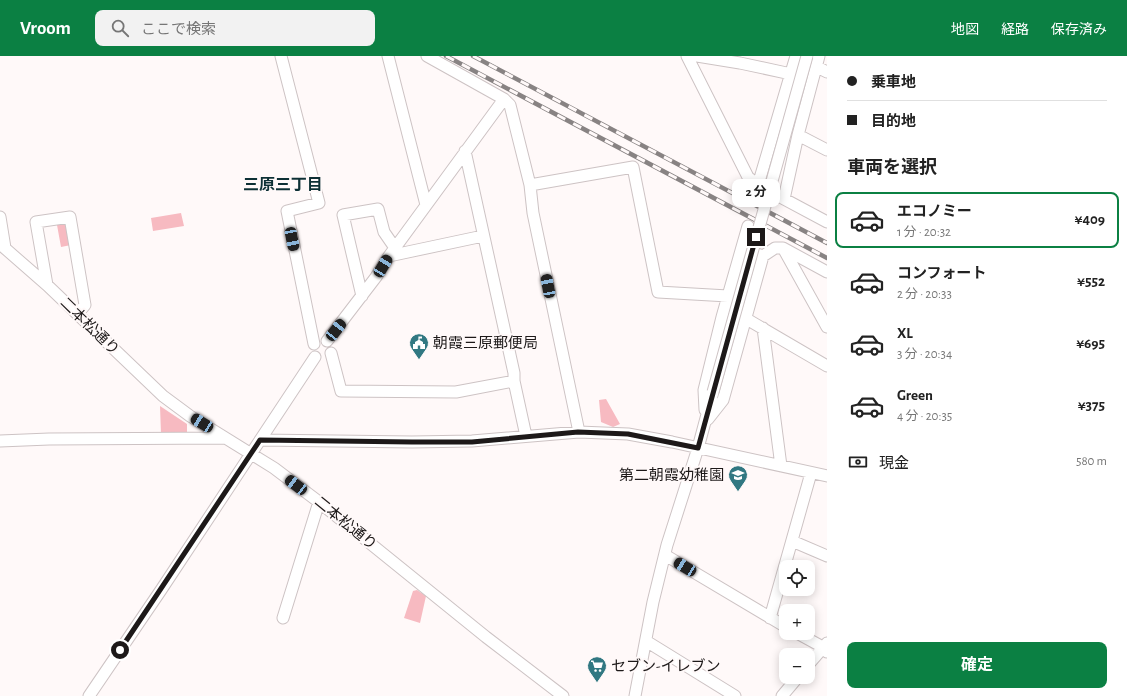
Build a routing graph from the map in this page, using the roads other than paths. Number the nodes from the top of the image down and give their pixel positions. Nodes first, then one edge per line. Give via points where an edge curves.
1 (282, 56) edge
2 (388, 56) edge
3 (427, 56) edge
4 (688, 56) edge
5 (697, 56) edge
6 (796, 56) edge
7 (807, 56) edge
8 (820, 56) edge
9 (822, 70) edge
10 (791, 74) junction
11 (504, 98) junction
12 (798, 135) junction
13 (827, 150) edge
14 (466, 151) junction
15 (530, 185) junction
16 (758, 185) junction
17 (784, 199) junction
18 (426, 205) junction
19 (0, 217) edge
20 (827, 222) edge
21 (748, 226) dead end
22 (483, 236) junction
23 (3, 246) edge
24 (783, 248) junction
25 (741, 249) junction
26 (392, 252) junction
27 (763, 256) junction
28 (827, 272) edge
29 (47, 285) junction
30 (362, 296) junction
31 (728, 296) junction
32 (77, 314) junction
33 (722, 317) junction
34 (745, 318) junction
35 (827, 327) edge
36 (763, 328) junction
37 (327, 342) junction
38 (314, 344) junction
39 (331, 353) junction
40 (315, 357) junction
41 (827, 366) edge
42 (514, 381) junction
43 (705, 422) junction
44 (578, 432) junction
45 (526, 436) junction
46 (1, 438) edge
47 (226, 438) junction
48 (260, 440) junction
49 (698, 448) junction
50 (252, 453) junction
51 (782, 466) junction
52 (812, 473) junction
53 (827, 476) edge
54 (319, 502) junction
55 (792, 541) junction
56 (665, 555) junction
57 (827, 556) edge
58 (283, 618) dead end
59 (770, 618) junction
60 (779, 623) edge
61 (810, 640) edge
62 (646, 641) junction
63 (825, 648) edge
64 (815, 658) edge
65 (792, 684) edge
66 (549, 691) edge
67 (89, 696) edge
68 (563, 696) edge
69 (635, 696) edge
70 (735, 696) edge
71 (782, 696) edge

1 - 38 street via 320,203 287,211
2 - 18 street
3 - 11 street
4 - 16 street via 748,177
5 - 10 street
6 - 10 street
7 - 43 street, bridge
8 - 9 street
9 - 12 street
10 - 16 street
11 - 14 street
11 - 15 street via 510,105
12 - 13 street
12 - 17 street
14 - 18 street
14 - 22 street
15 - 31 street via 633,168 658,292
15 - 44 street
16 - 17 street
17 - 20 street
18 - 26 street
19 - 23 street
21 - 25 street
22 - 26 street
22 - 42 street
23 - 29 street, 二本松通り
24 - 27 street via 775,248
24 - 28 street
24 - 35 street
25 - 27 street
25 - 31 street
26 - 30 street
26 - 30 street via 378,209 343,215
27 - 34 street
29 - 32 street, 二本松通り
29 - 32 street via 36,222 70,217 85,305
30 - 37 street
31 - 33 street
32 - 47 street, 二本松通り via 163,396
33 - 34 street
33 - 43 street via 704,390
34 - 36 street
34 - 43 street via 723,400
36 - 41 street
36 - 51 street
37 - 38 street via 318,341
37 - 39 street via 331,346
38 - 40 street via 312,350
39 - 40 street via 324,359
39 - 42 street via 341,391 456,392
40 - 48 street
42 - 45 street
43 - 49 street
44 - 45 street
44 - 49 street via 628,434
45 - 48 street via 472,442
46 - 47 street
47 - 50 street, 二本松通り
48 - 50 street
49 - 51 street
49 - 56 street
50 - 54 street, 二本松通り
50 - 67 street
51 - 52 street
52 - 53 street
52 - 55 street
54 - 58 street
54 - 66 street, 二本松通り
55 - 57 street
55 - 59 street
56 - 59 street
56 - 62 street
59 - 60 street
61 - 63 street
62 - 69 street
62 - 70 street
63 - 64 street
65 - 71 street
66 - 68 street, 二本松通り

